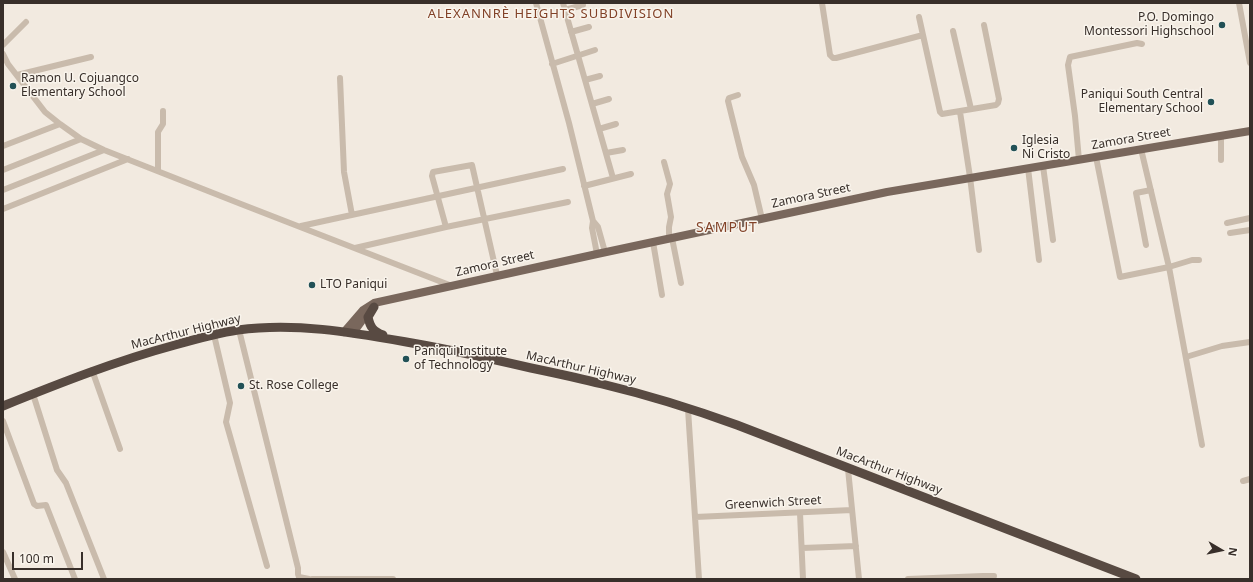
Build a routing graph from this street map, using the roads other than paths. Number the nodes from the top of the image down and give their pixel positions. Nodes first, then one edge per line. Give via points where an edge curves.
1 (536, 3) edge
2 (563, 3) edge
3 (822, 3) edge
4 (1240, 3) edge
5 (583, 5) dead end
6 (565, 10) junction
7 (919, 17) dead end
8 (1250, 19) edge
9 (1242, 21) junction
10 (26, 22) dead end
11 (984, 26) dead end
12 (589, 28) dead end
13 (953, 31) dead end
14 (571, 32) junction
15 (923, 35) junction
16 (1142, 44) dead end
17 (3, 45) edge
18 (1248, 45) edge
19 (594, 50) dead end
20 (3, 54) edge
21 (91, 56) dead end
22 (579, 56) junction
23 (1250, 61) edge
24 (552, 64) junction
25 (17, 75) junction
26 (600, 76) dead end
27 (340, 78) dead end
28 (585, 80) junction
29 (738, 95) dead end
30 (610, 99) dead end
31 (592, 104) junction
32 (971, 109) junction
33 (163, 111) dead end
34 (960, 112) junction
35 (60, 124) junction
36 (616, 124) dead end
37 (600, 129) junction
38 (1250, 131) edge
39 (1221, 136) junction
40 (81, 139) junction
41 (3, 146) edge
42 (1141, 149) junction
43 (104, 150) junction
44 (623, 150) dead end
45 (606, 154) junction
46 (1096, 157) junction
47 (128, 159) junction
48 (1079, 160) junction
49 (1221, 160) dead end
50 (664, 162) dead end
51 (1043, 166) junction
52 (1028, 168) junction
53 (563, 169) dead end
54 (3, 170) edge
55 (158, 170) junction
56 (631, 174) dead end
57 (613, 178) junction
58 (970, 178) junction
59 (584, 186) junction
60 (478, 188) junction
61 (3, 190) edge
62 (1151, 190) junction
63 (438, 197) junction
64 (568, 202) dead end
65 (3, 209) edge
66 (352, 215) junction
67 (1250, 218) edge
68 (485, 219) junction
69 (762, 219) junction
70 (975, 220) junction
71 (593, 221) junction
72 (968, 221) dead end
73 (1227, 223) dead end
74 (300, 226) junction
75 (446, 227) junction
76 (1250, 230) edge
77 (1230, 233) dead end
78 (671, 238) junction
79 (1053, 240) dead end
80 (653, 242) junction
81 (602, 243) junction
82 (595, 244) junction
83 (1146, 245) dead end
84 (355, 248) junction
85 (979, 250) dead end
86 (601, 253) junction
87 (1039, 260) dead end
88 (1199, 260) dead end
89 (1169, 267) junction
90 (498, 276) junction
91 (681, 283) dead end
92 (452, 286) junction
93 (662, 295) dead end
94 (375, 305) junction
95 (239, 330) junction
96 (349, 332) junction
97 (214, 335) junction
98 (397, 340) junction
99 (1250, 342) edge
100 (1186, 357) junction
101 (92, 370) junction
102 (33, 394) junction
103 (3, 406) edge
104 (688, 409) junction
105 (3, 421) edge
106 (1202, 445) dead end
107 (120, 449) dead end
108 (848, 469) junction
109 (852, 510) junction
110 (800, 513) junction
111 (695, 517) junction
112 (856, 546) junction
113 (802, 548) junction
114 (3, 552) edge
115 (267, 566) dead end
116 (994, 576) dead end
117 (959, 578) edge
118 (983, 578) edge
119 (15, 579) edge
120 (74, 579) edge
121 (104, 579) edge
122 (310, 579) edge
123 (393, 579) edge
124 (699, 579) edge
125 (803, 579) edge
126 (859, 579) edge
127 (908, 579) edge
128 (921, 579) edge
129 (1136, 579) edge

1 - 24 street
2 - 6 street
3 - 15 street via 832,58
4 - 9 street
5 - 6 street
6 - 14 street
7 - 15 street
8 - 9 street
9 - 18 street
10 - 17 street
11 - 32 street via 999,101 996,105
12 - 14 street
13 - 32 street
14 - 22 street
15 - 34 street via 940,112
16 - 48 street via 1137,42 1070,57 1068,65
18 - 23 street
19 - 22 street
20 - 25 street
21 - 25 street
22 - 24 street
22 - 28 street
24 - 59 street
25 - 35 street via 46,112
26 - 28 street
27 - 66 street via 344,172
28 - 31 street
29 - 69 street via 729,98 728,101 742,157 754,185
30 - 31 street
31 - 37 street
32 - 34 street
33 - 55 street via 163,124 158,132
34 - 58 street
35 - 40 street
35 - 41 street
36 - 37 street
37 - 45 street
38 - 39 main road, Zamora Street
39 - 42 main road, Zamora Street
39 - 49 street
40 - 43 street
40 - 54 street
42 - 46 main road, Zamora Street
42 - 62 street
43 - 47 street
43 - 61 street
44 - 45 street
45 - 57 street
46 - 48 main road, Zamora Street
46 - 89 street via 1120,277
47 - 55 street
47 - 65 street
48 - 51 main road, Zamora Street
50 - 78 street via 670,184 667,194
51 - 52 main road, Zamora Street
51 - 79 street
52 - 58 main road, Zamora Street
52 - 87 street
53 - 60 street
55 - 74 street
56 - 57 street
57 - 59 street
58 - 69 main road, Zamora Street via 887,192
58 - 70 street
59 - 71 street
60 - 63 street
60 - 63 street via 472,165 434,171 432,176
60 - 68 street
62 - 83 street via 1136,193
62 - 89 street
63 - 66 street
63 - 75 street
64 - 68 street
66 - 74 street
67 - 73 street
68 - 75 street
68 - 90 street
69 - 78 main road, Zamora Street
70 - 72 street
70 - 85 street
71 - 81 street via 598,227
71 - 82 street
74 - 84 street
75 - 84 street
76 - 77 street
78 - 80 main road, Zamora Street
78 - 91 street
80 - 86 main road, Zamora Street
80 - 93 street
81 - 82 street
81 - 86 street
82 - 86 street
84 - 92 street
86 - 90 main road, Zamora Street
88 - 89 street
89 - 100 street
90 - 92 main road, Zamora Street
92 - 94 main road, Zamora Street
94 - 96 main road, Zamora Street via 359,314
94 - 98 highway via 368,317 371,327
95 - 96 highway, MacArthur Highway via 299,328
95 - 97 highway, MacArthur Highway
95 - 122 street via 298,574 299,577
96 - 98 highway, MacArthur Highway
97 - 101 highway, MacArthur Highway
97 - 115 street via 230,403 226,422
98 - 104 highway, MacArthur Highway via 604,384
99 - 100 street via 1222,346
100 - 106 street
101 - 102 highway, MacArthur Highway
101 - 107 street
102 - 103 highway, MacArthur Highway
102 - 121 street via 57,470 66,483
104 - 108 highway, MacArthur Highway via 737,425
104 - 111 street
105 - 120 street via 34,504 46,505
108 - 109 street
108 - 129 highway, MacArthur Highway
109 - 110 street, Greenwich Street
109 - 112 street
110 - 111 street, Greenwich Street
110 - 113 street
111 - 124 street
112 - 113 street
112 - 126 street
113 - 125 street
114 - 119 street
116 - 118 street
117 - 118 street
117 - 128 street
122 - 123 street
127 - 128 street

